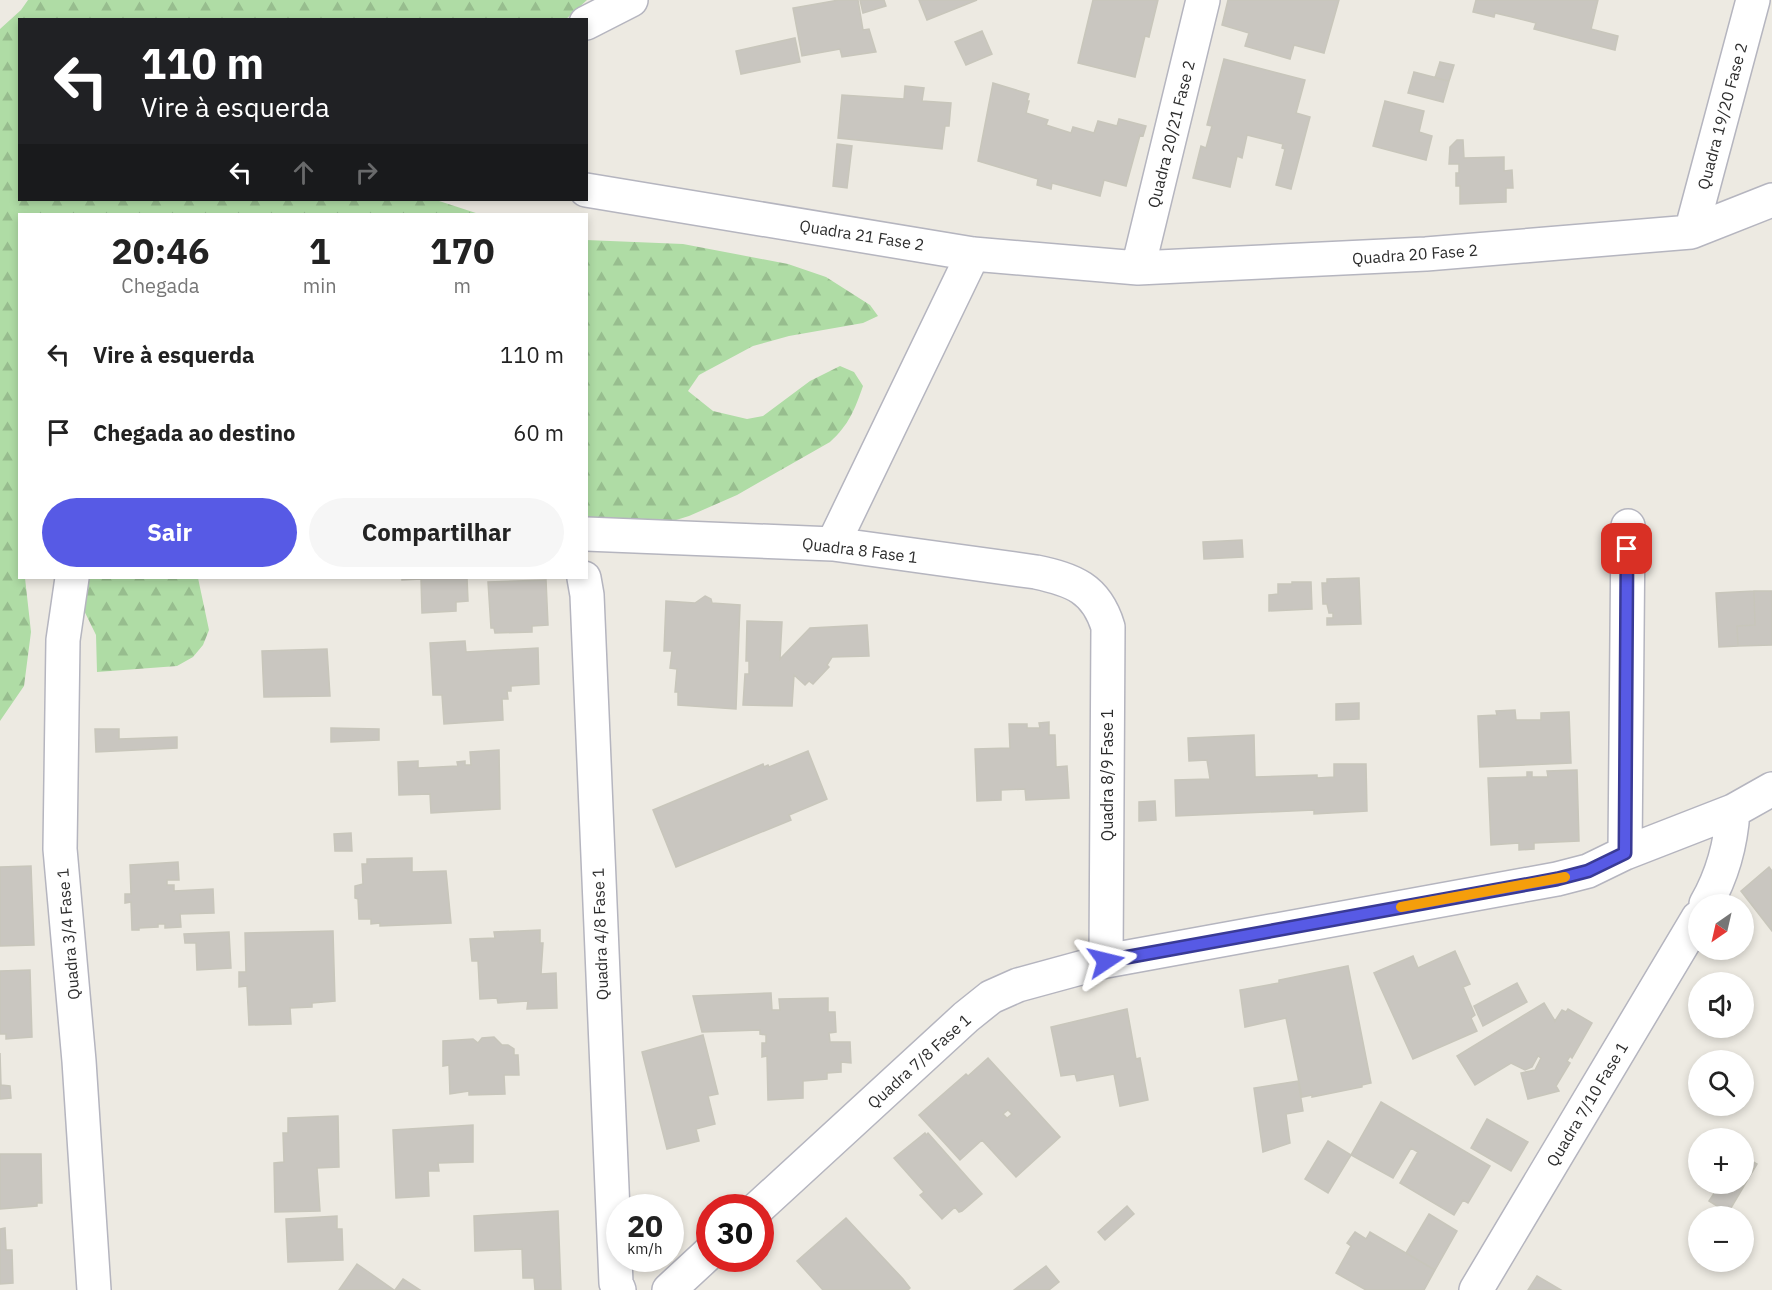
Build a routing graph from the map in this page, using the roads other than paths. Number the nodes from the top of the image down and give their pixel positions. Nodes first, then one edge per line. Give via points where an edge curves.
1 (632, 0) edge
2 (1203, 0) edge
3 (1753, 0) edge
4 (588, 22) edge
5 (588, 190) edge
6 (1772, 200) edge
7 (1690, 232) junction
8 (973, 254) junction
9 (1138, 268) junction
10 (1628, 526) dead end
11 (588, 534) edge
12 (833, 543) junction
13 (72, 579) edge
14 (584, 579) edge
15 (1091, 594) joint
16 (1772, 789) edge
17 (1733, 811) junction
18 (1625, 853) junction
19 (1712, 894) edge
20 (1688, 935) edge
21 (1106, 961) junction
22 (773, 1194) edge
23 (696, 1265) edge
24 (94, 1290) edge
25 (619, 1290) edge
26 (669, 1290) edge
27 (1476, 1290) edge

1 - 4 street
2 - 9 street, Quadra 20/21 Fase 2
3 - 7 street, Quadra 19/20 Fase 2
5 - 8 street, Quadra 21 Fase 2
6 - 7 street, Quadra 20 Fase 2
7 - 9 street, Quadra 20 Fase 2 via 1426,254
8 - 9 street, Quadra 21 Fase 2
8 - 12 street
10 - 18 street
11 - 12 street, Quadra 8 Fase 1
12 - 15 street, Quadra 8 Fase 1 via 1036,572 1066,579
13 - 24 street, Quadra 3/4 Fase 1 via 63,640 60,849
14 - 25 street, Quadra 4/8 Fase 1
15 - 21 street, Quadra 8/9 Fase 1 via 1108,627
16 - 17 street, Quadra 7/8 Fase 1
17 - 18 street, Quadra 7/8 Fase 1
17 - 19 street via 1726,857
18 - 21 street, Quadra 7/8 Fase 1 via 1588,871 1557,879
20 - 27 street, Quadra 7/10 Fase 1
21 - 22 street, Quadra 7/8 Fase 1 via 1018,985 992,997
23 - 26 street

